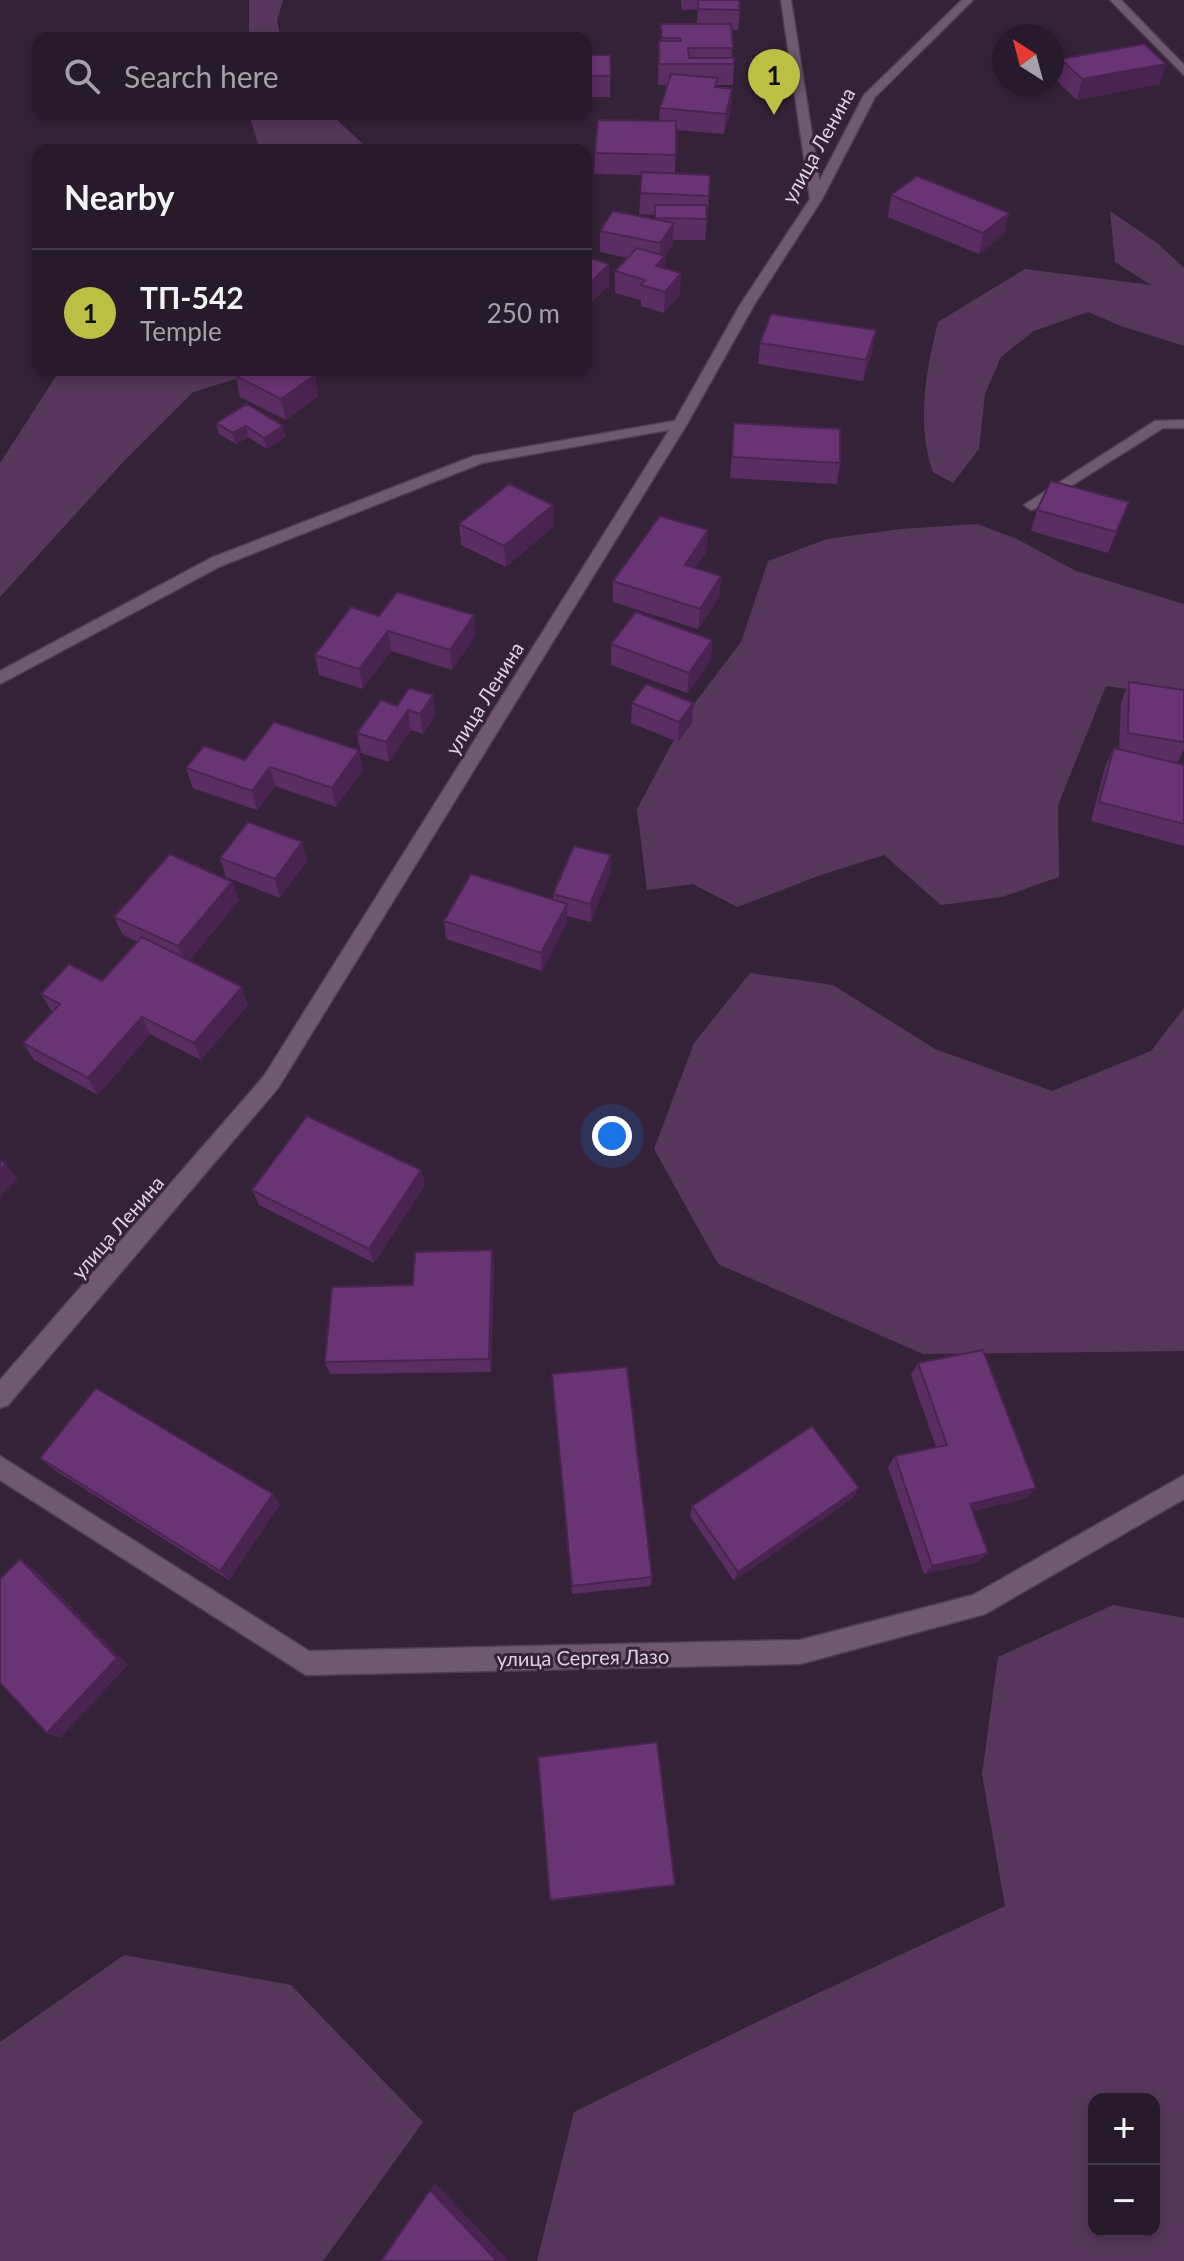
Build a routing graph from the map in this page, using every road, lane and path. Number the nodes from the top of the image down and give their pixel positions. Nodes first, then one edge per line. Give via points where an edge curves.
1 (786, 0) edge
2 (968, 0) edge
3 (1115, 0) edge
4 (1182, 68) edge
5 (816, 199) junction
6 (680, 424) junction
7 (1184, 424) edge
8 (1031, 505) dead end
9 (0, 678) edge
10 (0, 1397) edge
11 (0, 1467) edge
12 (1184, 1486) edge

1 - 5 main road
2 - 5 main road, улица Ленина via 870,95
3 - 4 main road
5 - 6 main road, улица Ленина via 747,305
6 - 9 main road via 479,459 216,562
6 - 10 main road, улица Ленина via 271,1082
7 - 8 main road via 1160,424
11 - 12 main road, улица Сергея Лазо via 306,1663 800,1652 977,1606

